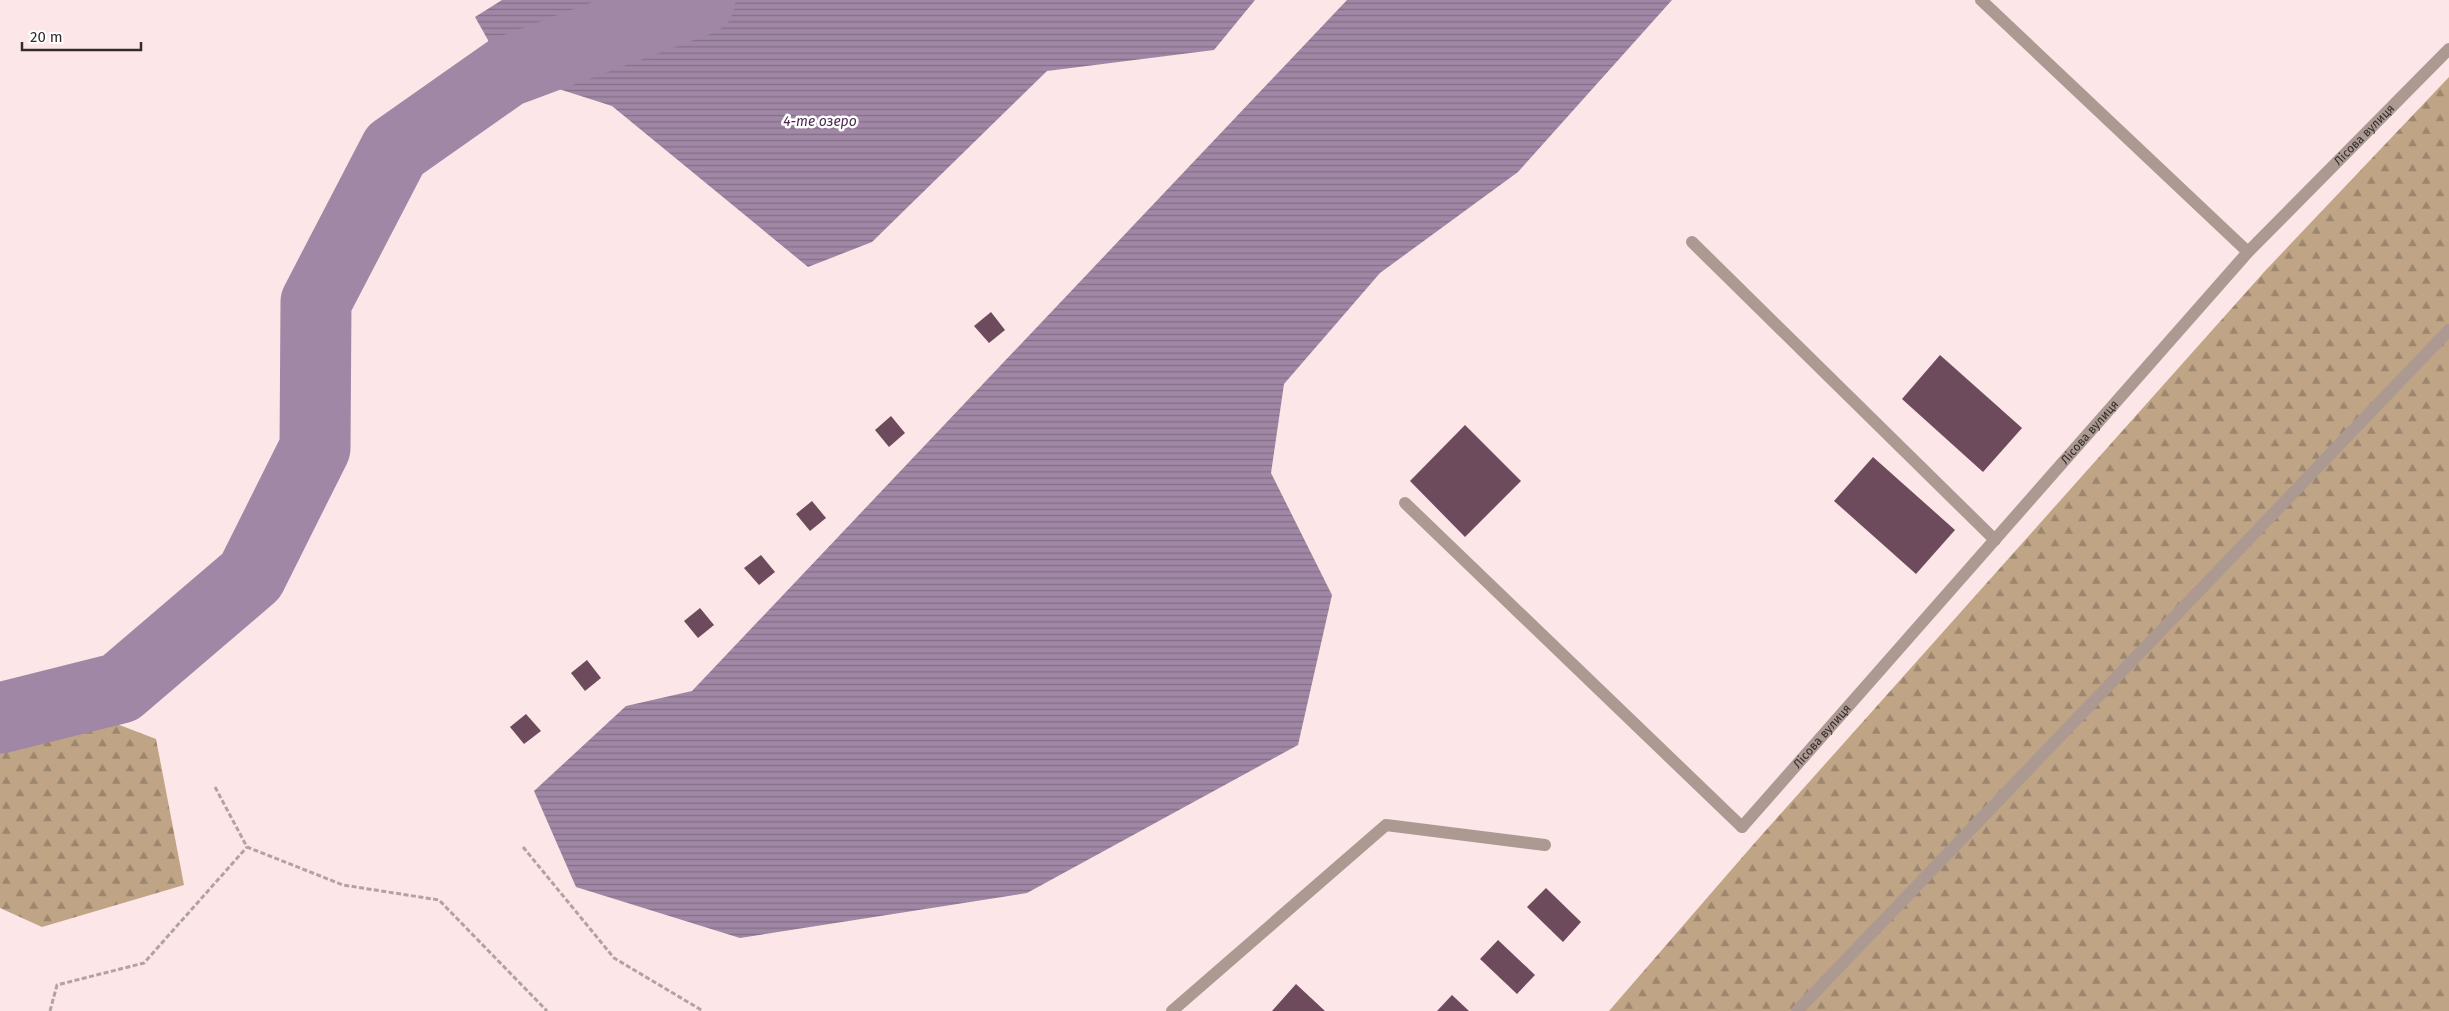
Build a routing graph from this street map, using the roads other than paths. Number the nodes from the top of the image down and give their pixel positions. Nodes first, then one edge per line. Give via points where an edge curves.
1 (1981, 0) edge
2 (2449, 49) edge
3 (1692, 242) dead end
4 (2248, 252) junction
5 (2449, 330) edge
6 (1405, 503) dead end
7 (1995, 540) junction
8 (1545, 845) dead end
9 (1172, 1011) edge
10 (1797, 1011) edge

1 - 4 street
2 - 4 street, Лісова вулиця
3 - 7 street
4 - 7 street, Лісова вулиця
5 - 10 street
6 - 7 street, Лісова вулиця via 1742,827
8 - 9 street via 1386,825

